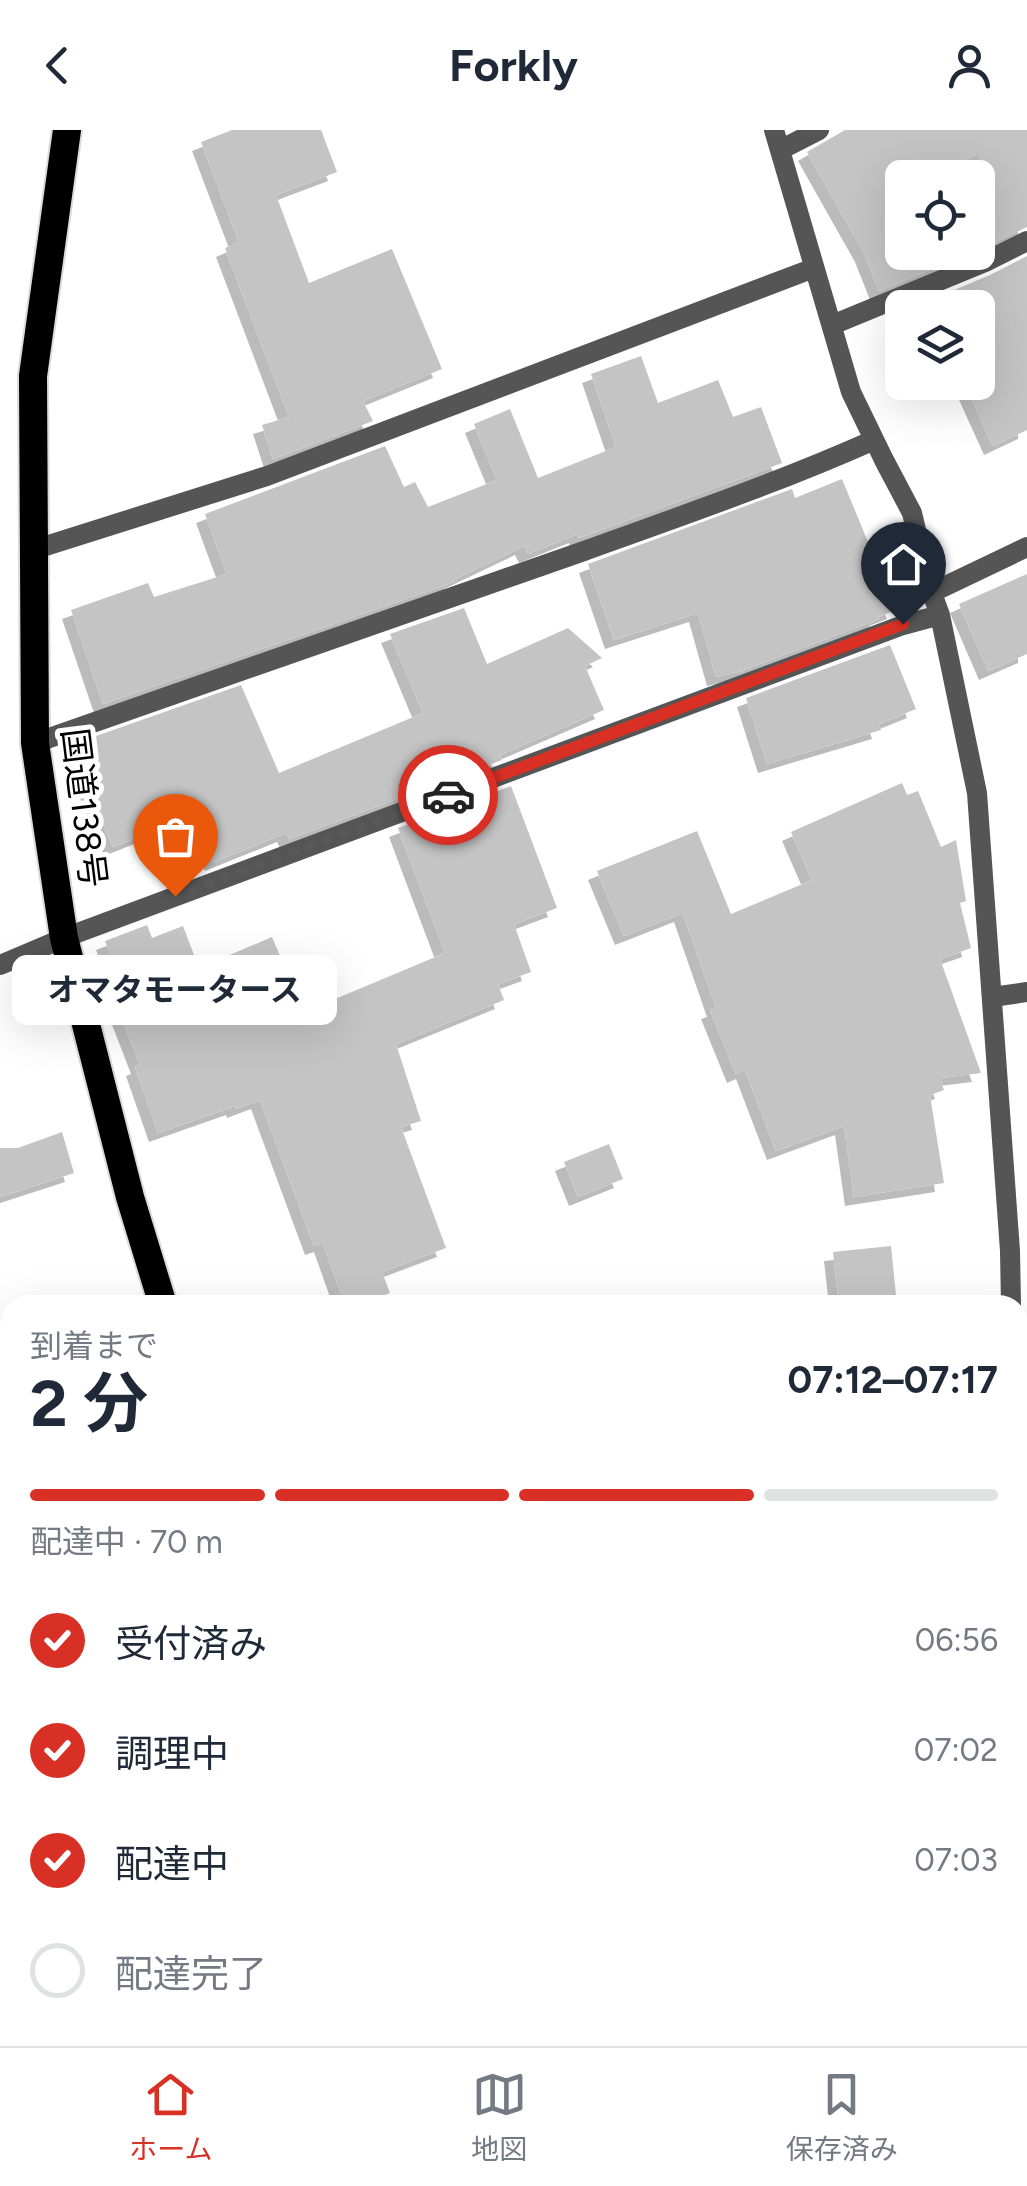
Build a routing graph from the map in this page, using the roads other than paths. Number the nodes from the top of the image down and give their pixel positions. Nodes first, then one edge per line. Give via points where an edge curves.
1 (67, 130) edge
2 (819, 130) edge
3 (777, 140) edge
4 (1027, 241) edge
5 (814, 268) junction
6 (832, 326) junction
7 (874, 440) junction
8 (1027, 547) edge
9 (33, 550) junction
10 (933, 592) junction
11 (940, 615) junction
12 (34, 744) junction
13 (64, 938) junction
14 (0, 964) edge
15 (1027, 992) edge
16 (992, 997) junction
17 (1018, 1249) edge
18 (159, 1295) edge
19 (1012, 1295) edge

1 - 9 highway, 国道138号 via 33,376
2 - 3 street
3 - 5 street
4 - 6 street
5 - 6 street
5 - 9 street via 268,476
6 - 7 street
7 - 10 street via 912,513
7 - 12 street via 609,542
8 - 10 street
9 - 12 highway, 国道138号
10 - 11 street
11 - 13 street
11 - 16 street via 977,793
12 - 13 highway, 国道138号
13 - 14 street
13 - 18 highway, 国道138号
15 - 16 street
16 - 17 street
17 - 19 street

